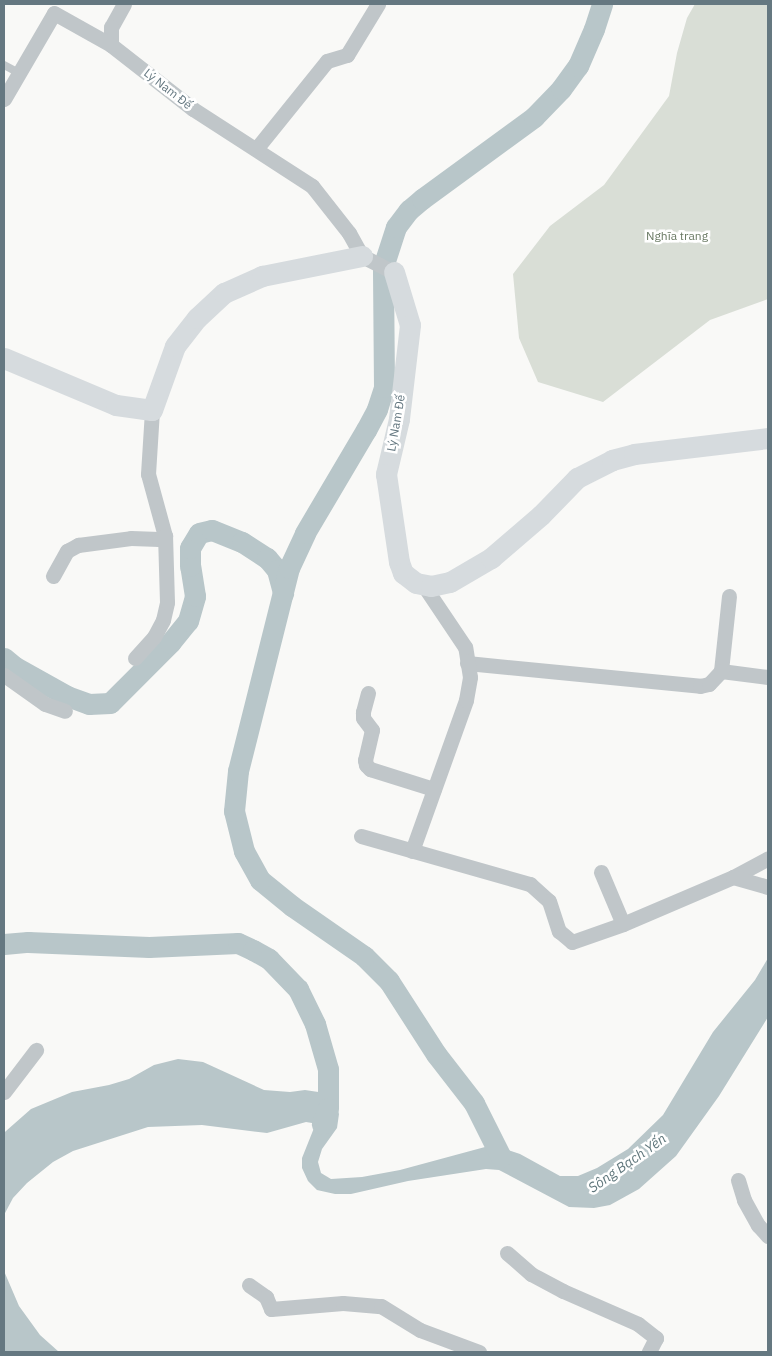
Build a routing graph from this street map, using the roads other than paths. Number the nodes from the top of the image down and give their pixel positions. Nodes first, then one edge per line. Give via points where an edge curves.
1 (122, 4) edge
2 (378, 4) edge
3 (111, 45) junction
4 (4, 65) edge
5 (19, 73) junction
6 (4, 99) edge
7 (256, 149) junction
8 (362, 256) junction
9 (394, 272) joint
10 (4, 358) edge
11 (152, 410) junction
12 (768, 438) edge
13 (165, 536) junction
14 (53, 576) dead end
15 (424, 586) junction
16 (729, 596) dead end
17 (135, 658) dead end
18 (467, 662) junction
19 (721, 672) junction
20 (4, 675) edge
21 (768, 677) edge
22 (368, 693) dead end
23 (65, 711) dead end
24 (434, 789) junction
25 (361, 836) dead end
26 (412, 851) junction
27 (768, 858) edge
28 (601, 872) dead end
29 (733, 877) junction
30 (766, 886) edge
31 (623, 924) junction
32 (36, 1050) dead end
33 (4, 1092) edge
34 (738, 1180) dead end
35 (768, 1236) edge
36 (507, 1253) dead end
37 (249, 1285) dead end
38 (478, 1352) edge
39 (649, 1352) edge

1 - 3 street via 111,27
2 - 7 street via 347,55 327,61
3 - 5 street, Lý Nam Đế via 54,13
3 - 7 street, Lý Nam Đế via 193,108
4 - 5 lane
5 - 6 street
7 - 8 street, Lý Nam Đế via 312,186 349,233
8 - 9 street, Lý Nam Đế
8 - 11 street via 262,276 224,293 197,318 175,346
9 - 15 street, Lý Nam Đế via 410,325 399,419 386,474 399,562 410,580
10 - 11 street via 116,405
11 - 13 street via 148,474
12 - 15 street via 634,454 612,460 577,478 541,516 492,558 450,582
13 - 14 street via 78,545 66,551
13 - 17 street via 167,602 163,620 154,637
15 - 18 street via 465,648
16 - 19 street
18 - 19 street via 700,686 710,684
18 - 24 street via 470,677 466,700
19 - 21 street
20 - 23 street via 46,704
22 - 24 street via 362,712 372,730 366,765
24 - 26 street
25 - 26 street
26 - 31 street via 530,884 549,901 560,931 572,942
27 - 29 street
28 - 31 street
29 - 30 street
29 - 31 street
32 - 33 street
34 - 35 street via 744,1200
36 - 39 street via 531,1274 638,1324 656,1338
37 - 38 street via 266,1297 271,1309 342,1303 381,1306 420,1330

